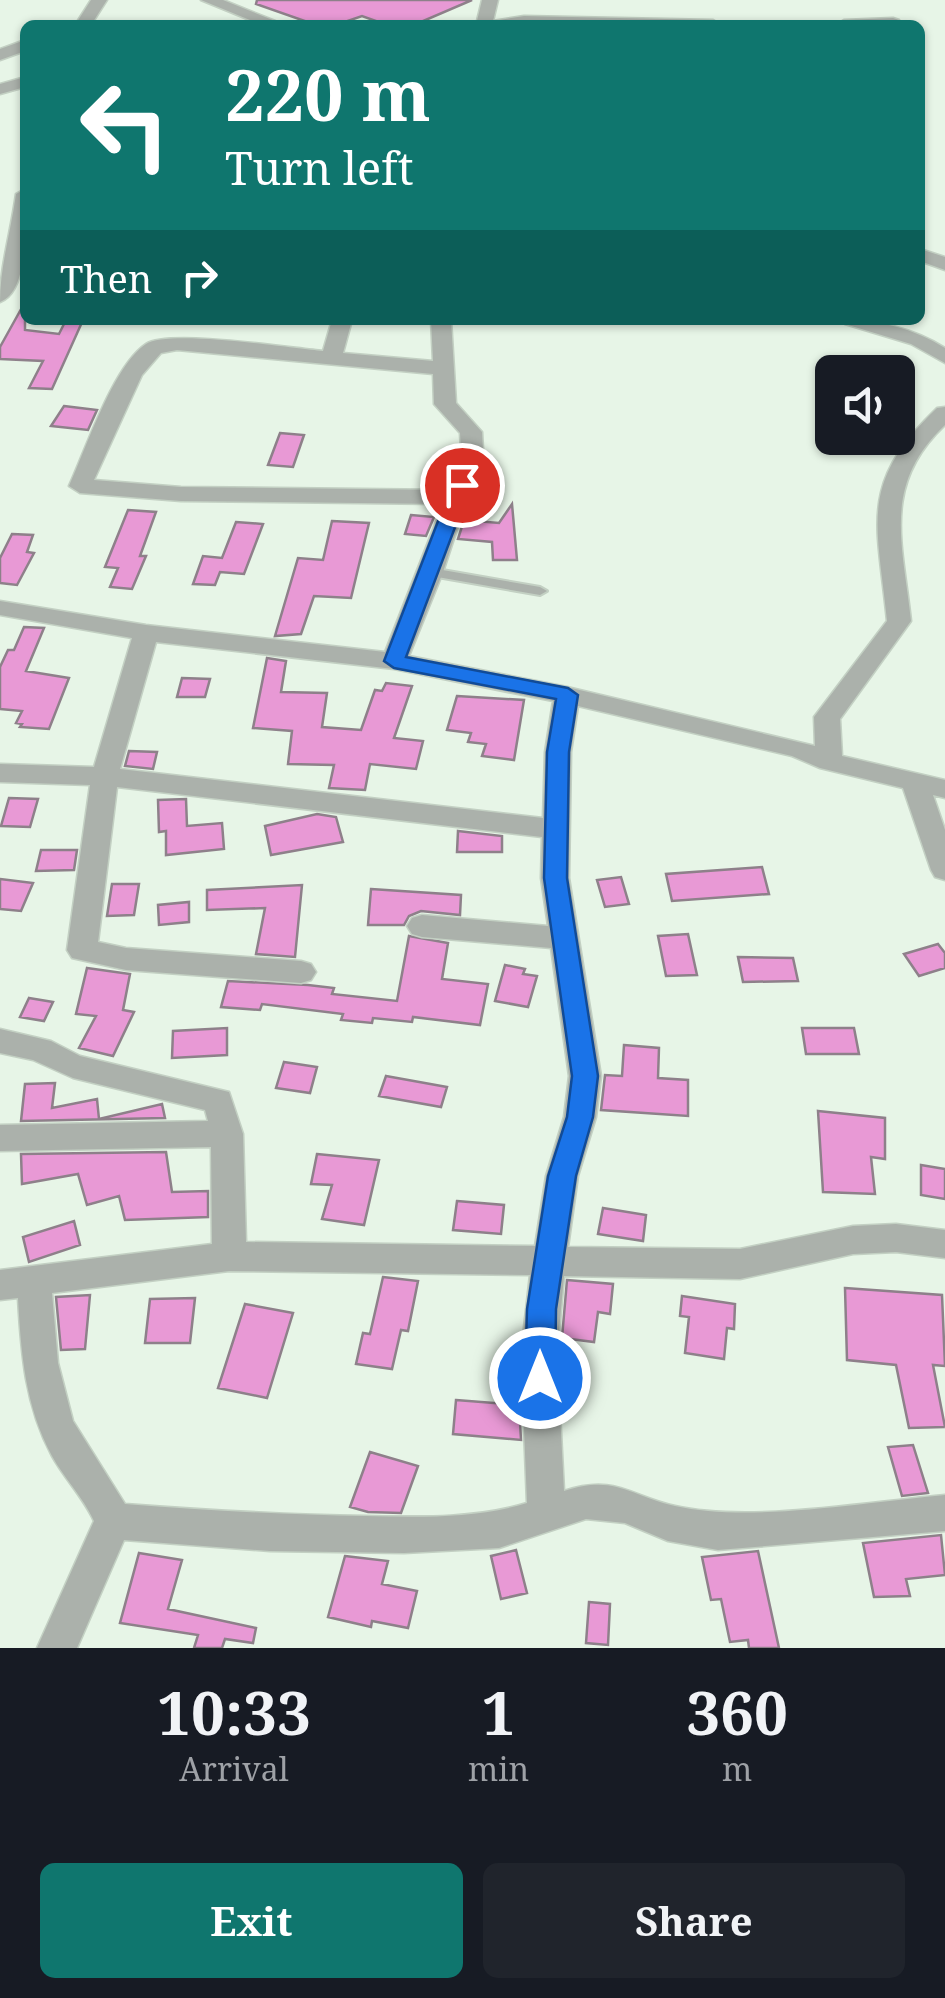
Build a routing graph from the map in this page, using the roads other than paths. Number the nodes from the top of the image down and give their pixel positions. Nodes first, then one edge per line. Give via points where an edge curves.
1 (218, 1) edge
2 (265, 20) edge
3 (20, 234) edge
4 (0, 296) edge
5 (340, 325) edge
6 (441, 325) edge
7 (868, 325) edge
8 (945, 357) edge
9 (330, 358) junction
10 (441, 368) junction
11 (945, 413) edge
12 (457, 497) junction
13 (431, 572) junction
14 (540, 591) dead end
15 (0, 608) edge
16 (146, 633) junction
17 (394, 661) junction
18 (568, 695) junction
19 (830, 762) junction
20 (0, 773) edge
21 (105, 776) junction
22 (914, 781) junction
23 (945, 789) edge
24 (555, 830) junction
25 (945, 870) edge
26 (422, 926) dead end
27 (564, 938) junction
28 (301, 972) dead end
29 (0, 1042) edge
30 (227, 1134) junction
31 (0, 1138) edge
32 (945, 1244) edge
33 (229, 1256) junction
34 (550, 1260) junction
35 (17, 1283) edge
36 (945, 1513) edge
37 (546, 1514) junction
38 (112, 1521) junction
39 (57, 1648) edge

1 - 2 street
3 - 4 street
5 - 9 street
6 - 10 street
7 - 8 street via 918,340
9 - 10 street
9 - 12 street via 177,344 154,348 132,372 80,486 181,494
10 - 12 street via 445,404 471,432
11 - 19 street via 902,460 889,519 899,621 827,717
12 - 13 street
13 - 14 lane
13 - 17 street
15 - 16 street
16 - 17 street
16 - 21 street
17 - 18 street
18 - 19 street
18 - 24 street
19 - 22 street
20 - 21 street
21 - 24 street
21 - 28 street via 82,950
22 - 23 street
22 - 25 street
24 - 27 street
26 - 27 street
27 - 34 street via 585,1076
29 - 30 street via 218,1101
30 - 31 street
30 - 33 street
32 - 34 street via 852,1240 740,1264
33 - 34 street
33 - 35 street
34 - 37 street via 539,1354
35 - 38 street via 52,1420 106,1500
36 - 37 street via 718,1532 668,1523 611,1501 586,1500
37 - 38 street via 498,1530 404,1535
38 - 39 street

